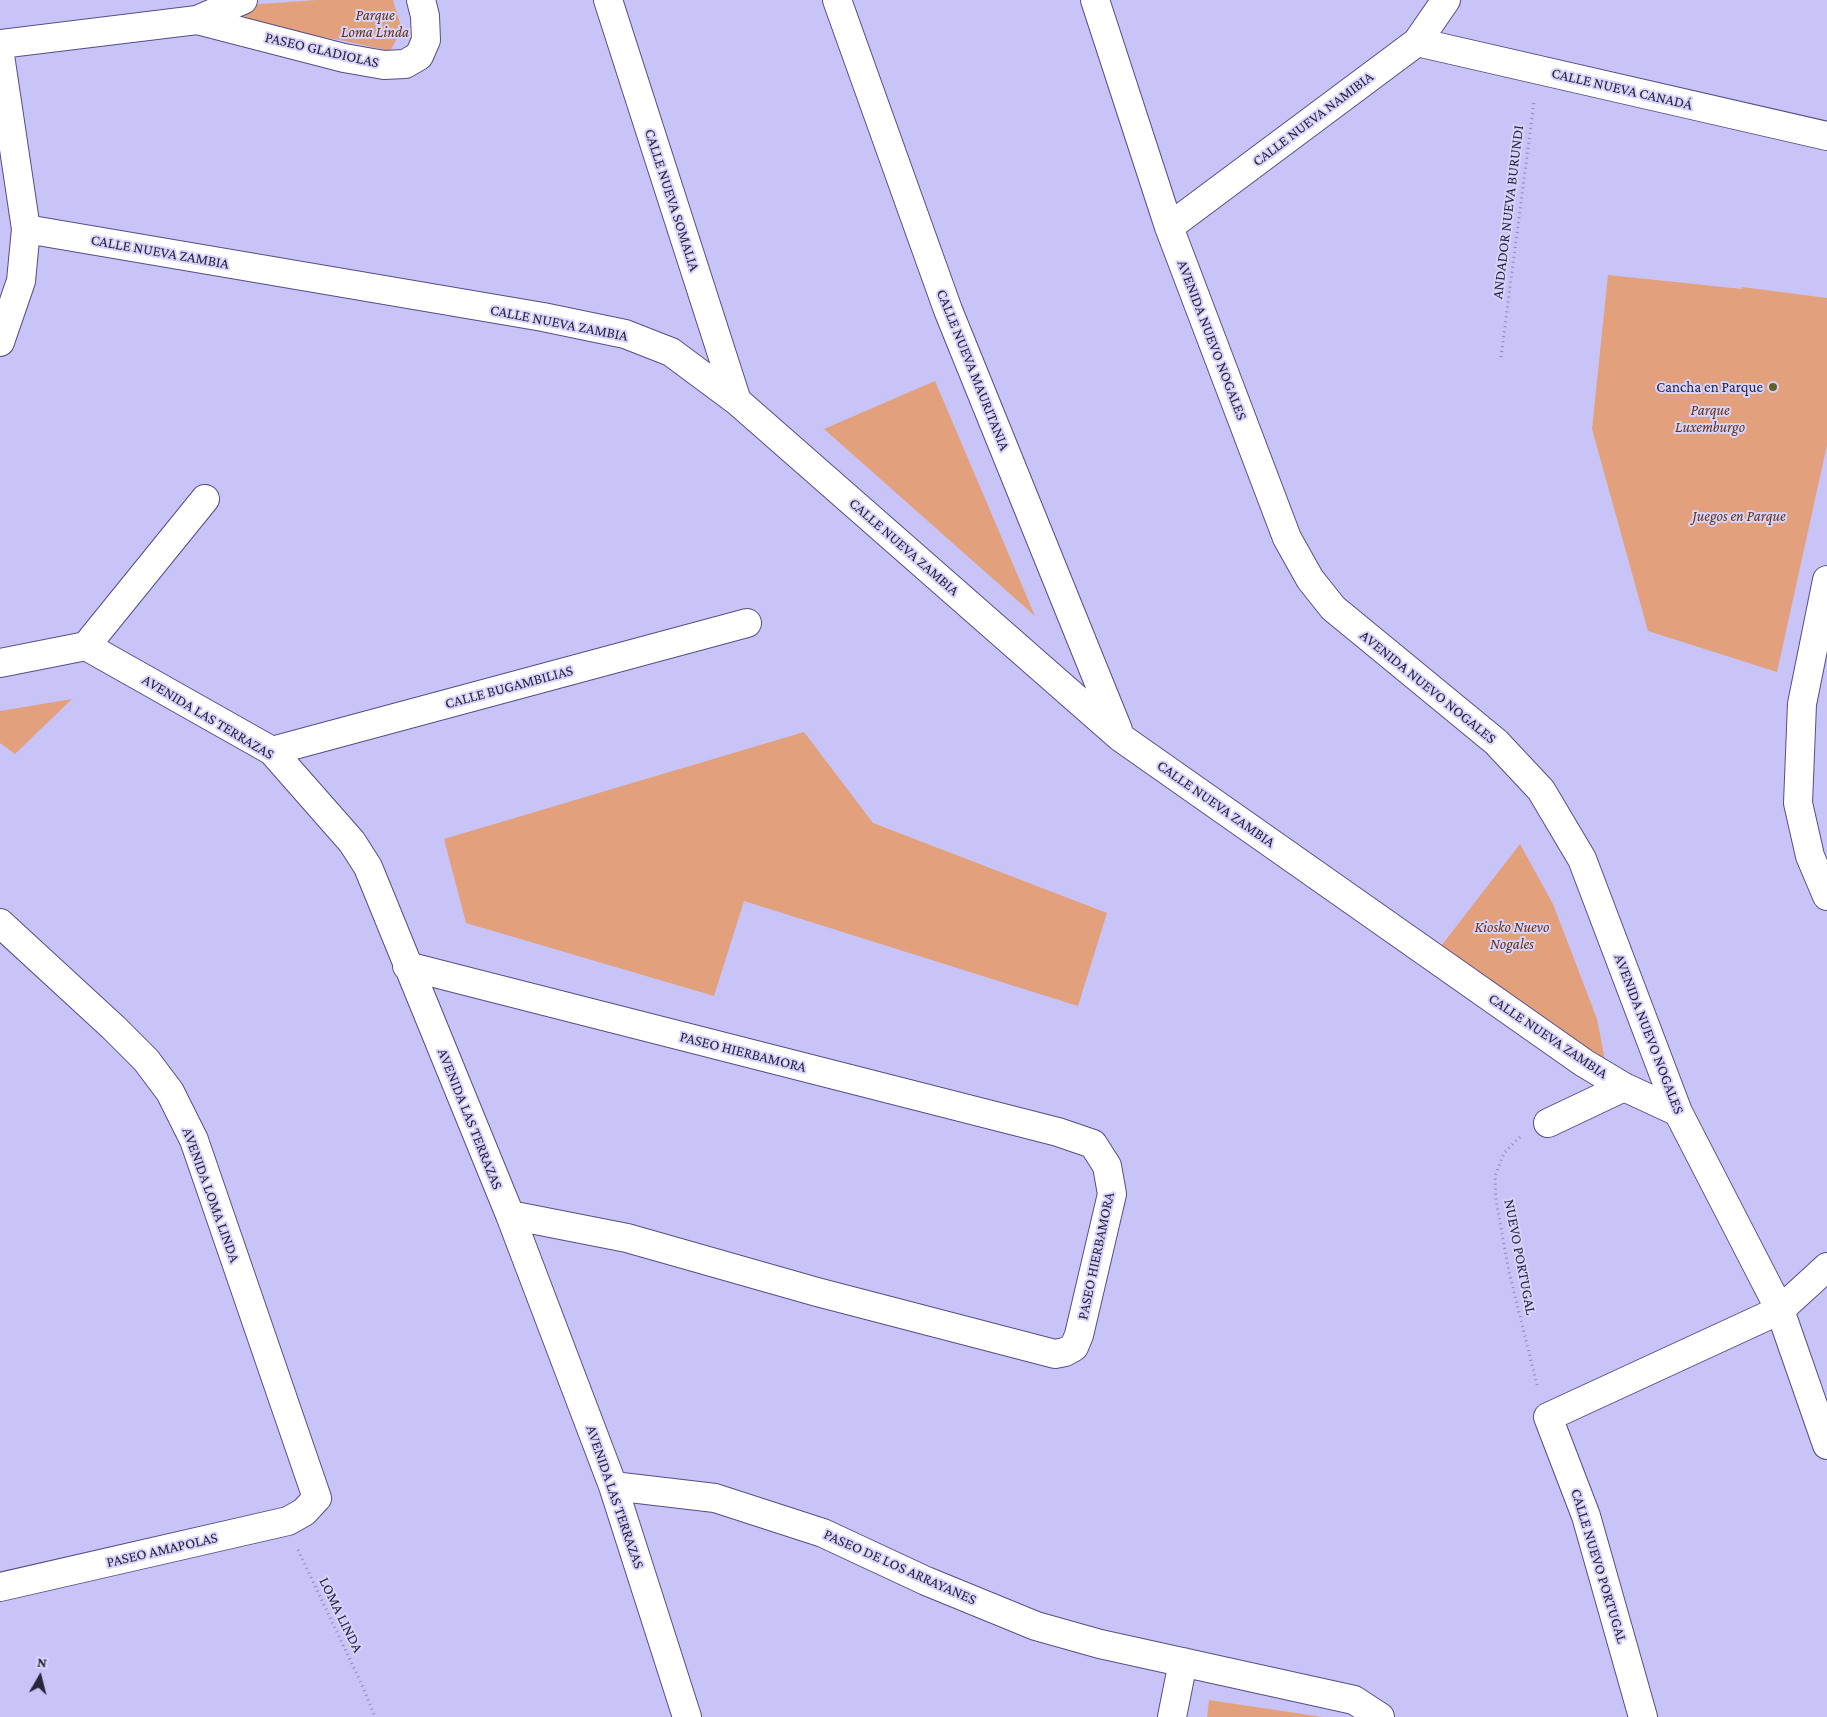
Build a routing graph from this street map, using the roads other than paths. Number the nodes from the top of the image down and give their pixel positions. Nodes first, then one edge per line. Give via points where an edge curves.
1 (243, 0) edge
2 (421, 0) edge
3 (608, 0) edge
4 (837, 0) edge
5 (1095, 0) edge
6 (1446, 0) edge
7 (197, 20) junction
8 (1417, 42) junction
9 (0, 44) edge
10 (0, 55) edge
11 (1827, 136) edge
12 (1169, 227) junction
13 (26, 229) junction
14 (0, 342) edge
15 (737, 401) junction
16 (205, 499) dead end
17 (1827, 580) edge
18 (746, 624) dead end
19 (86, 646) junction
20 (0, 663) edge
21 (1120, 736) junction
22 (272, 751) junction
23 (1827, 896) edge
24 (0, 923) edge
25 (407, 966) junction
26 (1624, 1087) junction
27 (1678, 1112) junction
28 (1548, 1122) road end
29 (510, 1215) junction
30 (1827, 1267) edge
31 (1780, 1310) junction
32 (1827, 1445) edge
33 (613, 1486) junction
34 (317, 1498) joint
35 (0, 1587) edge
36 (1183, 1662) junction
37 (687, 1717) edge
38 (1172, 1717) edge
39 (1380, 1717) edge
40 (1643, 1717) edge

1 - 7 street, PASEO GLADIOLAS
2 - 7 street, PASEO GLADIOLAS via 426,40 419,56 405,64 384,65 344,58
3 - 15 street, CALLE NUEVA SOMALIA
4 - 21 street, CALLE NUEVA MAURITANIA via 948,310
5 - 12 street, AVENIDA NUEVO NOGALES
6 - 8 street, CALLE NUEVA NAMIBIA
7 - 9 street, PASEO GLADIOLAS
8 - 11 street, CALLE NUEVA CANADÁ
8 - 12 street, CALLE NUEVA NAMIBIA
10 - 13 street
12 - 27 street, AVENIDA NUEVO NOGALES via 1287,538 1310,579 1333,608 1496,742 1541,790 1582,859
13 - 14 street via 20,281
13 - 15 street, CALLE NUEVA ZAMBIA via 543,317 625,334 671,352
15 - 21 street, CALLE NUEVA ZAMBIA
16 - 19 street
17 - 23 street via 1802,704 1798,803 1810,856
18 - 22 street, CALLE BUGAMBILIAS
19 - 20 street
19 - 22 street, AVENIDA LAS TERRAZAS
21 - 26 street, CALLE NUEVA ZAMBIA via 1576,1058
22 - 25 street, AVENIDA LAS TERRAZAS via 352,842 368,867
24 - 34 street, AVENIDA LOMA LINDA via 114,1028 146,1060 170,1092 194,1140
25 - 29 street, AVENIDA LAS TERRAZAS
25 - 29 street, PASEO HIERBAMORA via 1058,1132 1093,1144 1107,1166 1112,1194 1079,1335 1074,1346 1055,1354 627,1238
26 - 27 street, CALLE NUEVA ZAMBIA
26 - 28 street
27 - 31 street, AVENIDA NUEVO NOGALES
29 - 33 street, AVENIDA LAS TERRAZAS
30 - 31 street
31 - 32 street, AVENIDA NUEVO NOGALES
31 - 40 street, CALLE NUEVO PORTUGAL via 1548,1417 1586,1516
33 - 36 street, PASEO DE LOS ARRAYANES via 715,1498 823,1533 926,1581 1036,1626
33 - 37 street, AVENIDA LAS TERRAZAS
34 - 35 street, PASEO AMAPOLAS via 304,1512 288,1521
36 - 38 street
36 - 39 street, PASEO DE LOS ARRAYANES via 1354,1700

